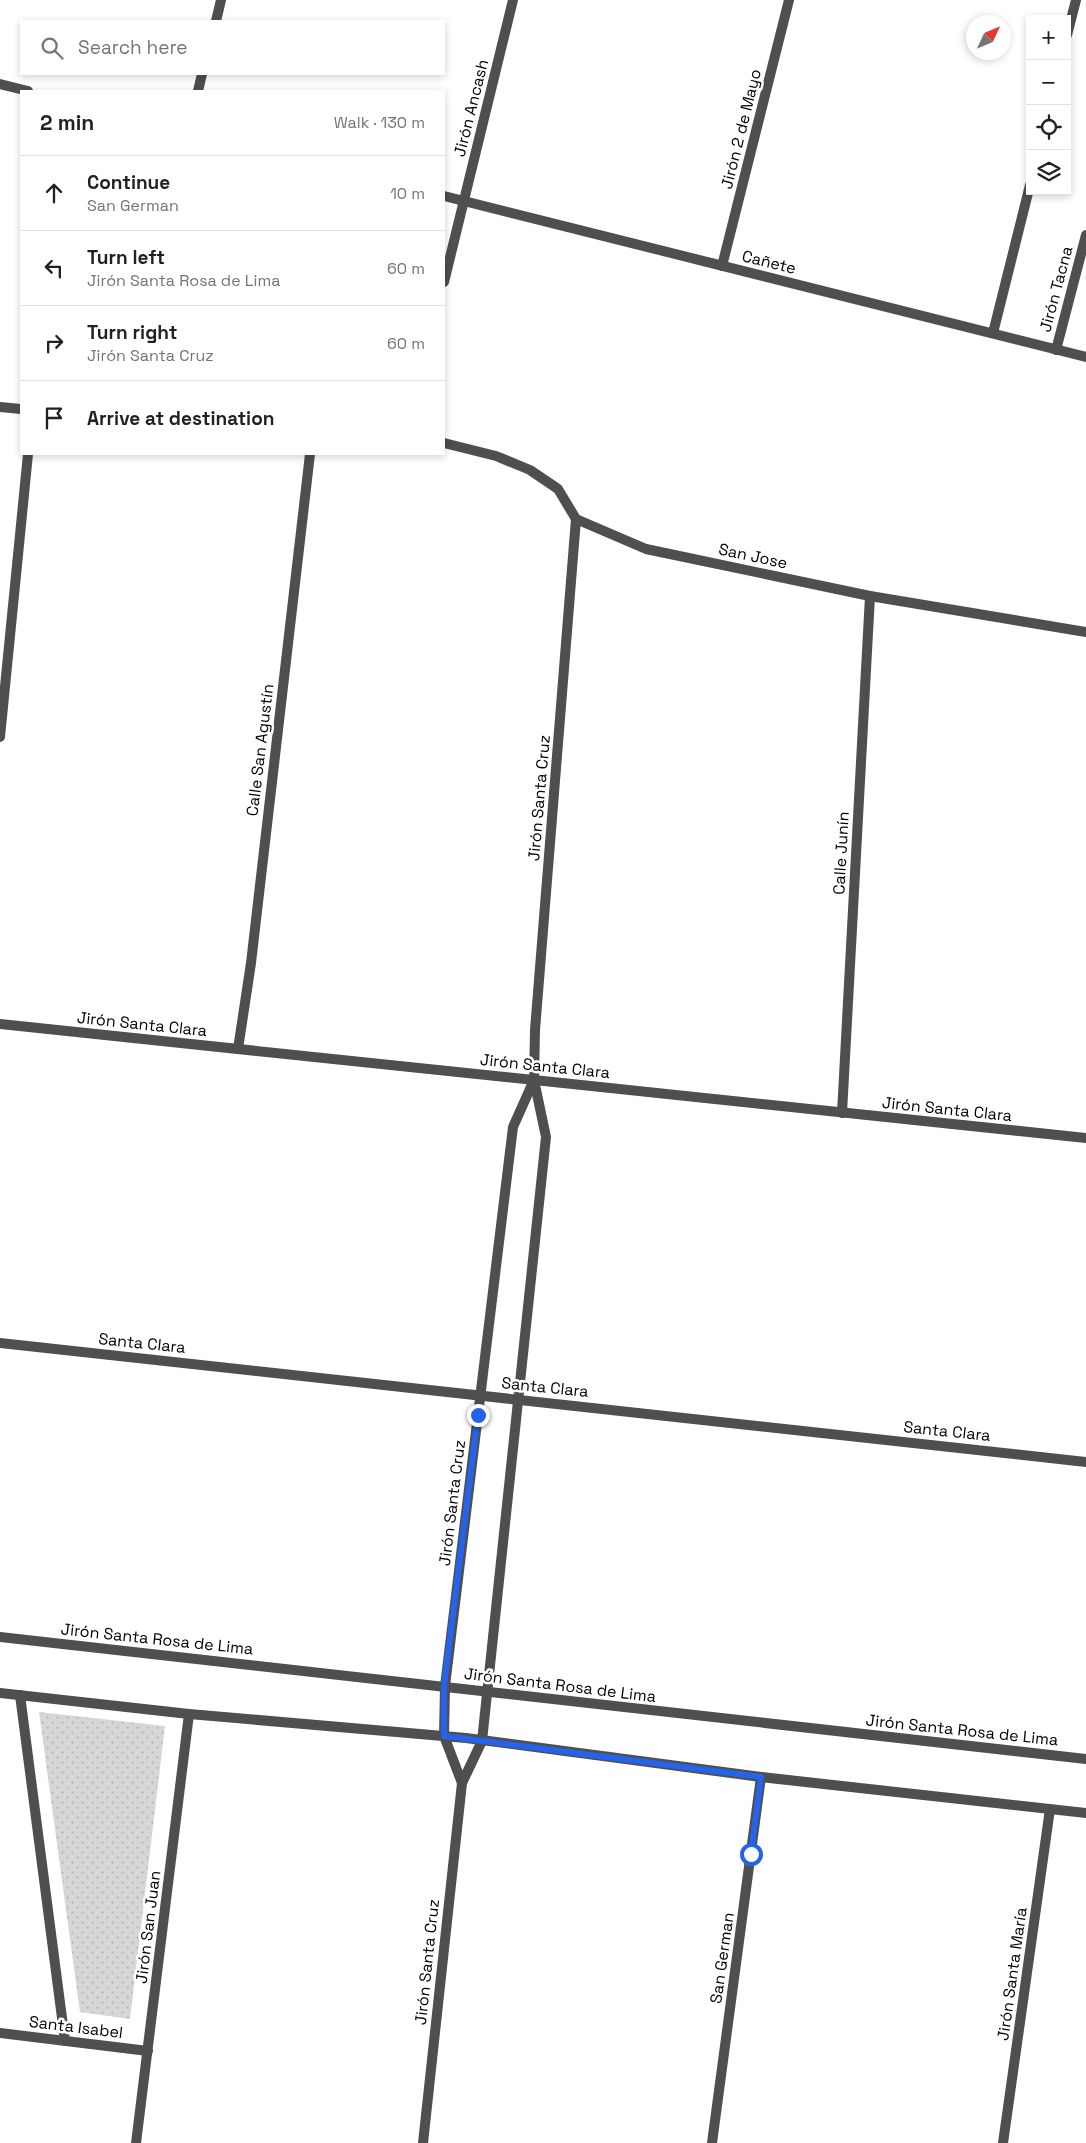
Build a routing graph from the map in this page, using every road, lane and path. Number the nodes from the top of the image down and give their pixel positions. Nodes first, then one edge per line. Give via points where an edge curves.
1 (221, 0) edge
2 (514, 0) edge
3 (789, 0) edge
4 (1076, 0) edge
5 (1071, 19) edge
6 (216, 20) edge
7 (202, 75) edge
8 (0, 84) edge
9 (24, 90) edge
10 (198, 90) edge
11 (1028, 195) edge
12 (445, 196) edge
13 (464, 201) junction
14 (1086, 236) edge
15 (722, 266) junction
16 (445, 278) edge
17 (993, 334) junction
18 (1056, 350) junction
19 (1086, 357) edge
20 (0, 408) edge
21 (20, 409) edge
22 (445, 443) edge
23 (28, 455) edge
24 (310, 455) edge
25 (576, 519) junction
26 (870, 596) junction
27 (1086, 632) edge
28 (0, 737) edge
29 (0, 1024) edge
30 (238, 1049) junction
31 (534, 1080) junction
32 (842, 1113) junction
33 (1086, 1138) edge
34 (0, 1343) edge
35 (480, 1396) junction
36 (517, 1399) junction
37 (1086, 1462) edge
38 (0, 1637) edge
39 (444, 1686) junction
40 (486, 1692) junction
41 (0, 1693) edge
42 (20, 1695) junction
43 (189, 1714) junction
44 (444, 1736) junction
45 (482, 1741) junction
46 (1086, 1758) edge
47 (761, 1777) junction
48 (462, 1784) junction
49 (1050, 1809) junction
50 (1086, 1813) edge
51 (0, 2032) edge
52 (64, 2041) junction
53 (148, 2051) junction
54 (136, 2143) edge
55 (423, 2143) edge
56 (712, 2143) edge
57 (1003, 2143) edge

1 - 6 street
2 - 13 street, Jirón Ancash
3 - 15 street, Jirón 2 de Mayo
4 - 5 street
7 - 10 street
8 - 9 street
11 - 17 street
12 - 13 street, Cañete
13 - 15 street, Cañete
13 - 16 street, Jirón Ancash
14 - 18 street, Jirón Tacna
15 - 17 street, Cañete
17 - 18 street, Cañete
18 - 19 street, Cañete
20 - 21 street
22 - 25 street via 496,456 530,470 558,489
23 - 28 street
24 - 30 street, Calle San Agustín
25 - 26 street, San Jose via 646,549
25 - 31 street, Jirón Santa Cruz via 535,1030
26 - 27 street, San Jose
26 - 32 street, Calle Junín
29 - 30 street, Jirón Santa Clara
30 - 31 street, Jirón Santa Clara
31 - 32 street, Jirón Santa Clara
31 - 35 street, Jirón Santa Cruz via 513,1128
31 - 36 street, Jirón Santa Cruz via 546,1137
32 - 33 street, Jirón Santa Clara
34 - 35 street, Santa Clara
35 - 36 street, Santa Clara
35 - 39 street, Jirón Santa Cruz
36 - 37 street, Santa Clara
36 - 40 street, Jirón Santa Cruz
38 - 39 street, Jirón Santa Rosa de Lima
39 - 40 street, Jirón Santa Rosa de Lima
39 - 44 street, Jirón Santa Cruz
40 - 45 street, Jirón Santa Cruz
40 - 46 street, Jirón Santa Rosa de Lima
41 - 42 street
42 - 43 street
42 - 52 street
43 - 44 street
43 - 53 street, Jirón San Juan
44 - 45 street
44 - 48 street, Jirón Santa Cruz
45 - 47 street
45 - 48 street, Jirón Santa Cruz
47 - 49 street
47 - 56 street, San German
48 - 55 street, Jirón Santa Cruz
49 - 50 street
49 - 57 street, Jirón Santa María
51 - 52 street, Santa Isabel
52 - 53 street, Santa Isabel
53 - 54 street, Jirón San Juan

